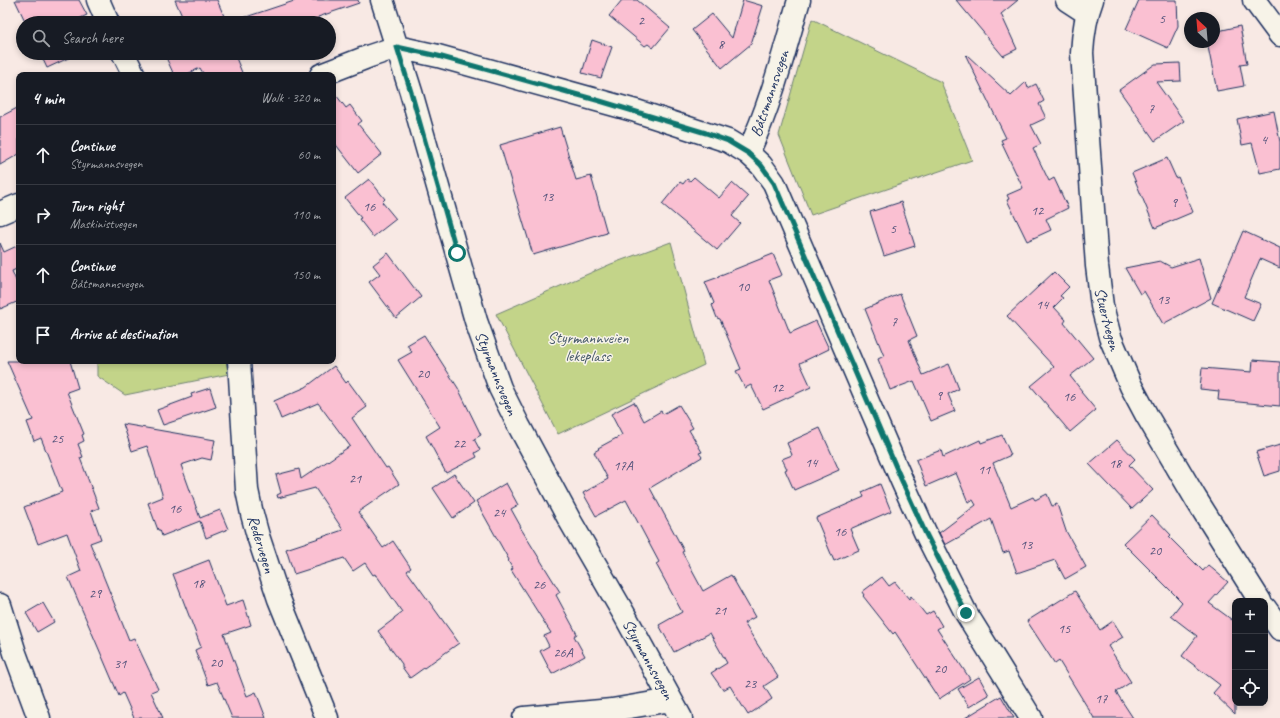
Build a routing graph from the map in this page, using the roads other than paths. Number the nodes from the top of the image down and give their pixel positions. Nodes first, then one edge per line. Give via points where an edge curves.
1 (98, 0) edge
2 (382, 0) edge
3 (799, 0) edge
4 (1067, 0) edge
5 (1254, 0) edge
6 (1089, 6) edge
7 (105, 16) edge
8 (1280, 34) edge
9 (397, 47) junction
10 (126, 60) edge
11 (132, 72) edge
12 (329, 72) edge
13 (748, 153) junction
14 (16, 206) edge
15 (0, 213) edge
16 (239, 364) edge
17 (1258, 598) edge
18 (0, 605) edge
19 (1268, 612) edge
20 (1280, 629) edge
21 (676, 709) edge
22 (39, 718) edge
23 (327, 718) edge
24 (524, 718) edge
25 (1031, 718) edge

1 - 7 street
2 - 9 street, Styrmannsvegen
3 - 13 street, Båtsmannsvegen via 775,84
4 - 6 street
5 - 8 street
6 - 17 street, Stuertvegen via 1083,30 1082,53 1087,139 1097,266 1102,306 1110,337 1147,416
9 - 12 street
9 - 13 street via 636,111 728,141
9 - 21 street, Styrmannsvegen via 476,321 500,388 569,519
10 - 11 street
13 - 25 street, Båtsmannsvegen via 774,183 902,481 942,567 966,613
14 - 15 street
16 - 23 street, Redervegen via 247,490 252,514 280,599
18 - 22 street
19 - 20 street
21 - 24 street via 612,710

